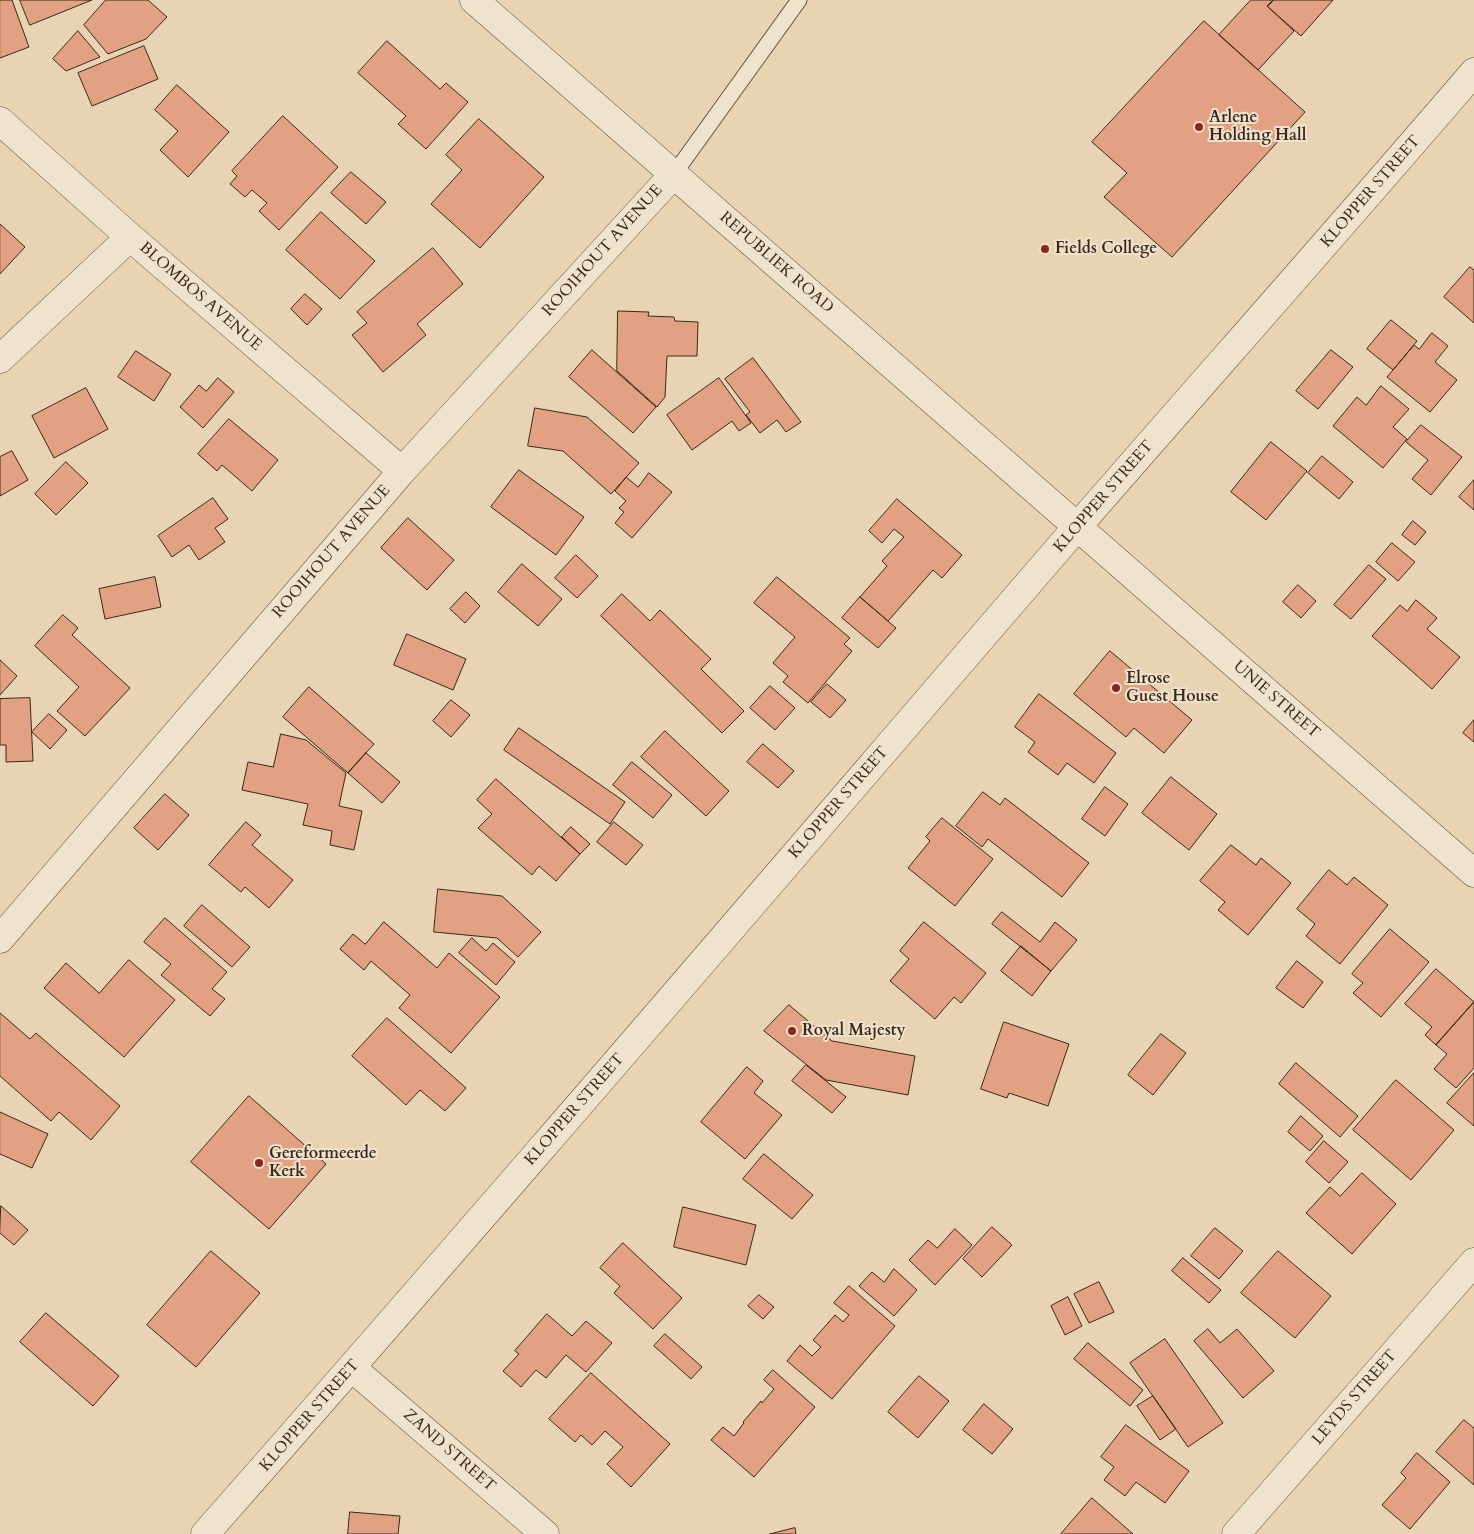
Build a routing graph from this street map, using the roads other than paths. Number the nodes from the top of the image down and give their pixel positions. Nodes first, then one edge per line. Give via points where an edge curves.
1 (474, 0) edge
2 (800, 0) edge
3 (1474, 72) edge
4 (0, 121) edge
5 (674, 174) junction
6 (130, 238) junction
7 (0, 359) edge
8 (402, 471) junction
9 (1078, 527) junction
10 (1474, 873) edge
11 (0, 939) edge
12 (1474, 1262) edge
13 (352, 1368) junction
14 (205, 1534) edge
15 (545, 1534) edge
16 (1236, 1534) edge

1 - 5 street, REPUBLIEK ROAD
2 - 5 lane
3 - 9 street, KLOPPER STREET
4 - 6 street, BLOMBOS AVENUE
5 - 8 street, ROOIHOUT AVENUE
5 - 9 street, REPUBLIEK ROAD
6 - 7 street
6 - 8 street, BLOMBOS AVENUE
8 - 11 street, ROOIHOUT AVENUE
9 - 10 street, UNIE STREET
9 - 13 street, KLOPPER STREET
12 - 16 street, LEYDS STREET
13 - 14 street, KLOPPER STREET
13 - 15 street, ZAND STREET

